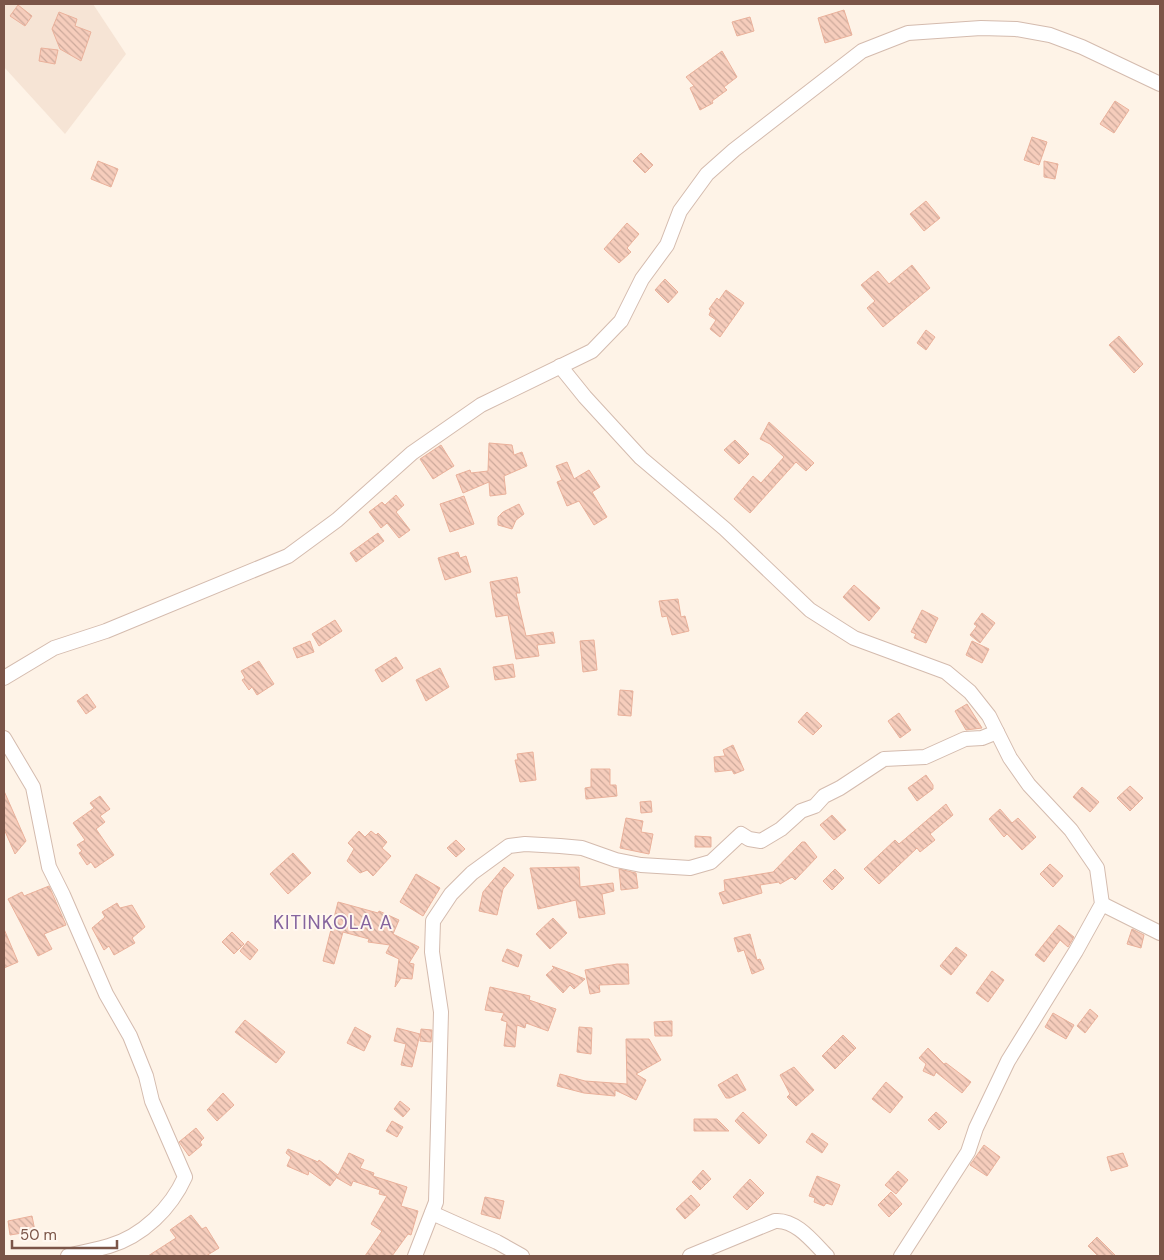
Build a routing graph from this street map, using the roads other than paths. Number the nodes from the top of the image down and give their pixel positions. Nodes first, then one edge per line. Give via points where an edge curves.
1 (1160, 84) edge
2 (560, 366) junction
3 (4, 678) edge
4 (997, 732) junction
5 (4, 738) edge
6 (1102, 904) junction
7 (1160, 933) edge
8 (432, 1213) junction
9 (68, 1256) edge
10 (415, 1256) edge
11 (522, 1256) edge
12 (690, 1256) edge
13 (827, 1256) edge
14 (901, 1256) edge

1 - 2 street via 1074,44 1050,35 1024,31 981,28 908,33 878,43 855,57 713,169 680,211 667,245 642,278 617,327 592,351
2 - 3 street via 481,405 419,447 337,520 288,556 106,631 54,648
2 - 4 street via 641,458 725,529 810,610 854,638 946,672 970,692
4 - 6 street via 1029,785 1071,830 1097,868
4 - 8 street via 982,738 965,739 926,756 884,759 824,796 815,806 801,811 761,841 741,834 716,858 690,868 641,865 582,848 524,844 509,846 472,874 451,894 433,921 432,952 441,1012 436,1202
5 - 9 street via 33,787 49,868 99,980 130,1036 152,1101 186,1177 171,1201 149,1224 111,1246
6 - 7 street
6 - 14 street via 1008,1061 968,1152
8 - 10 street
8 - 11 street
12 - 13 street via 782,1220 799,1230

